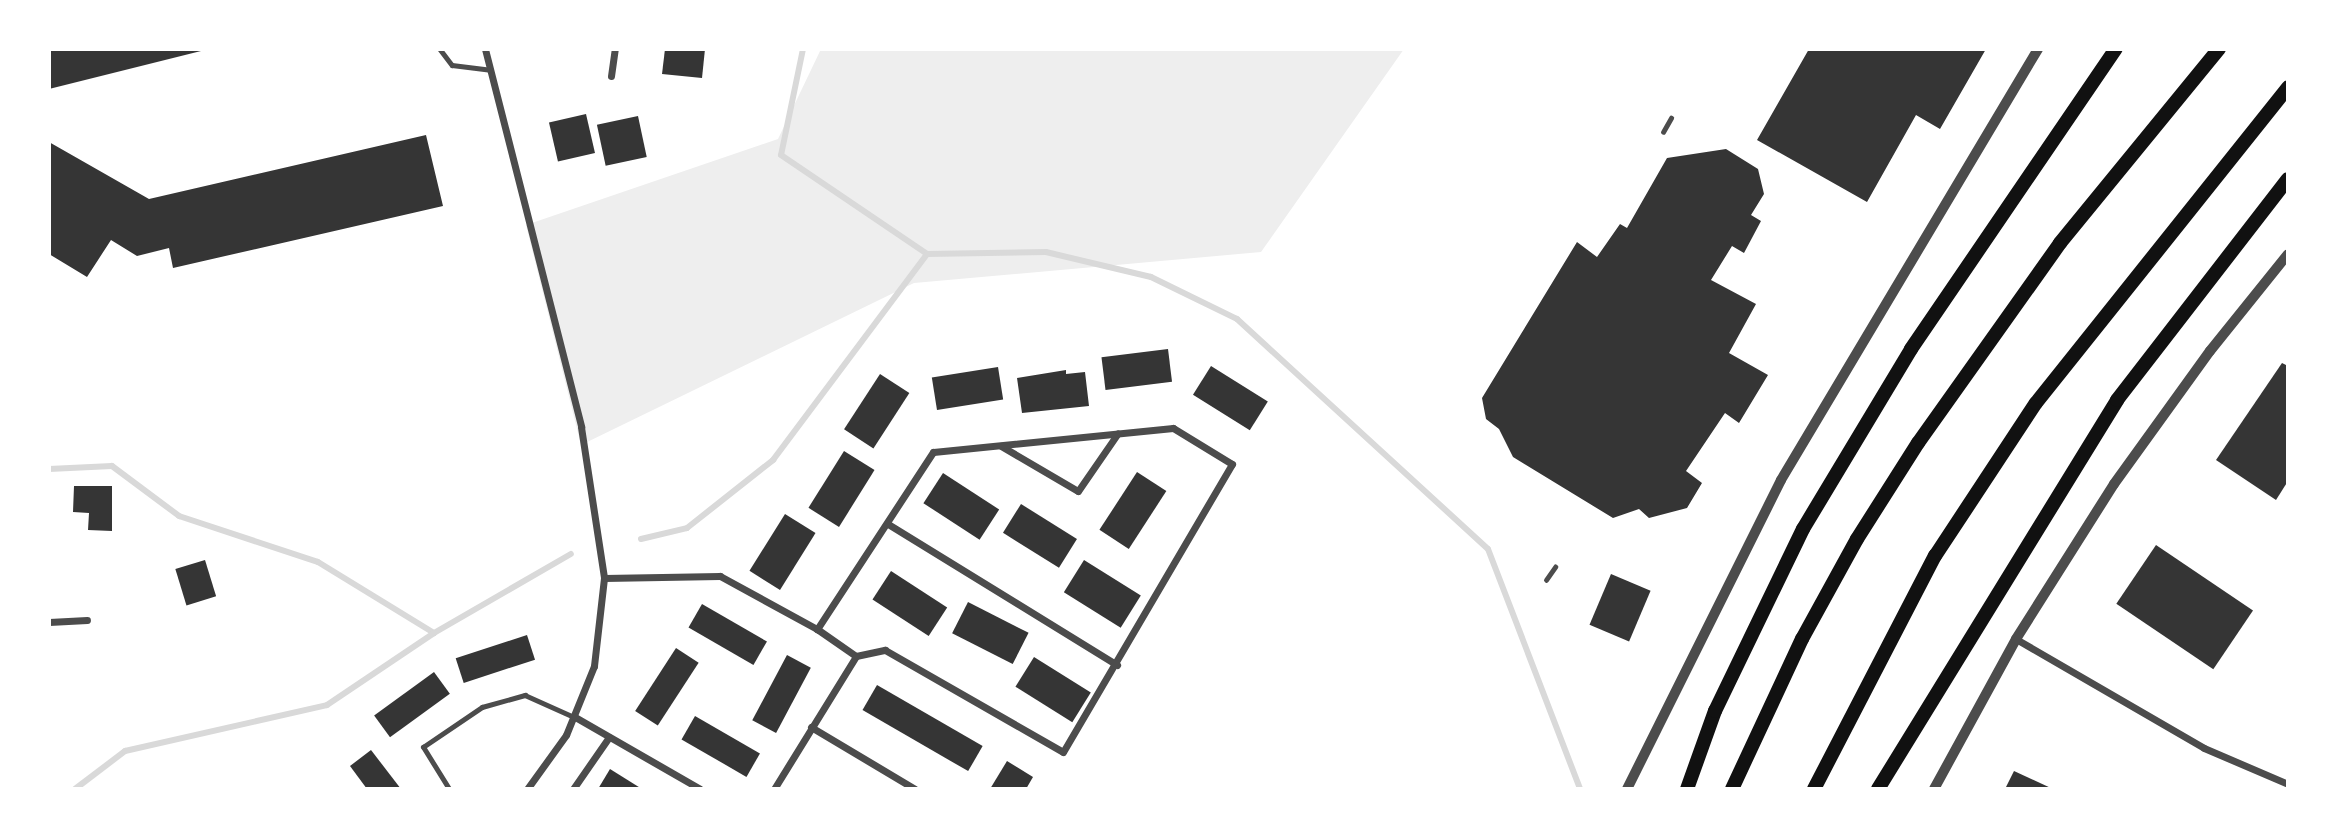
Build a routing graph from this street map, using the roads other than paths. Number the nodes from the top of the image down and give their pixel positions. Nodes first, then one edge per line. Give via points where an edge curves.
1 (440, 49) edge
2 (485, 49) edge
3 (615, 49) edge
4 (2038, 49) edge
5 (2116, 49) edge
6 (2219, 49) edge
7 (491, 70) junction
8 (611, 76) dead end
9 (2288, 87) edge
10 (1671, 118) dead end
11 (1663, 132) dead end
12 (2288, 179) edge
13 (2288, 254) edge
14 (1118, 433) junction
15 (1000, 445) junction
16 (888, 524) junction
17 (1555, 567) dead end
18 (604, 578) junction
19 (1546, 580) dead end
20 (87, 620) dead end
21 (49, 622) edge
22 (817, 629) junction
23 (2015, 639) junction
24 (856, 656) junction
25 (1117, 665) junction
26 (575, 717) junction
27 (811, 727) junction
28 (609, 737) junction
29 (2288, 784) edge
30 (449, 789) edge
31 (527, 789) edge
32 (573, 789) edge
33 (700, 789) edge
34 (774, 789) edge
35 (915, 789) edge
36 (1627, 789) edge
37 (1687, 789) edge
38 (1732, 789) edge
39 (1814, 789) edge
40 (1878, 789) edge
41 (1934, 789) edge

1 - 7 lane via 452,65
2 - 7 street
3 - 8 street
4 - 36 street via 1781,480
5 - 37 highway via 1911,349 1803,529 1715,711
6 - 38 highway via 2060,243 1919,443 1857,539 1802,639
7 - 18 street via 581,427
9 - 39 highway via 2036,403 1935,556
10 - 11 lane
12 - 40 highway via 2117,400
13 - 23 street via 2122,472
14 - 15 street
14 - 15 street via 1077,491
14 - 25 street via 1173,428 1232,464
15 - 16 street via 933,452
16 - 22 street
16 - 25 street
17 - 19 lane
18 - 22 street via 720,576
18 - 26 street via 594,666
20 - 21 street
22 - 24 street
23 - 29 street via 2204,748
23 - 41 street
24 - 25 street via 885,650 1063,752
24 - 27 street
26 - 28 street
26 - 30 lane via 525,695 482,707 423,747
26 - 31 street
27 - 34 street
27 - 35 street
28 - 32 street
28 - 33 street

